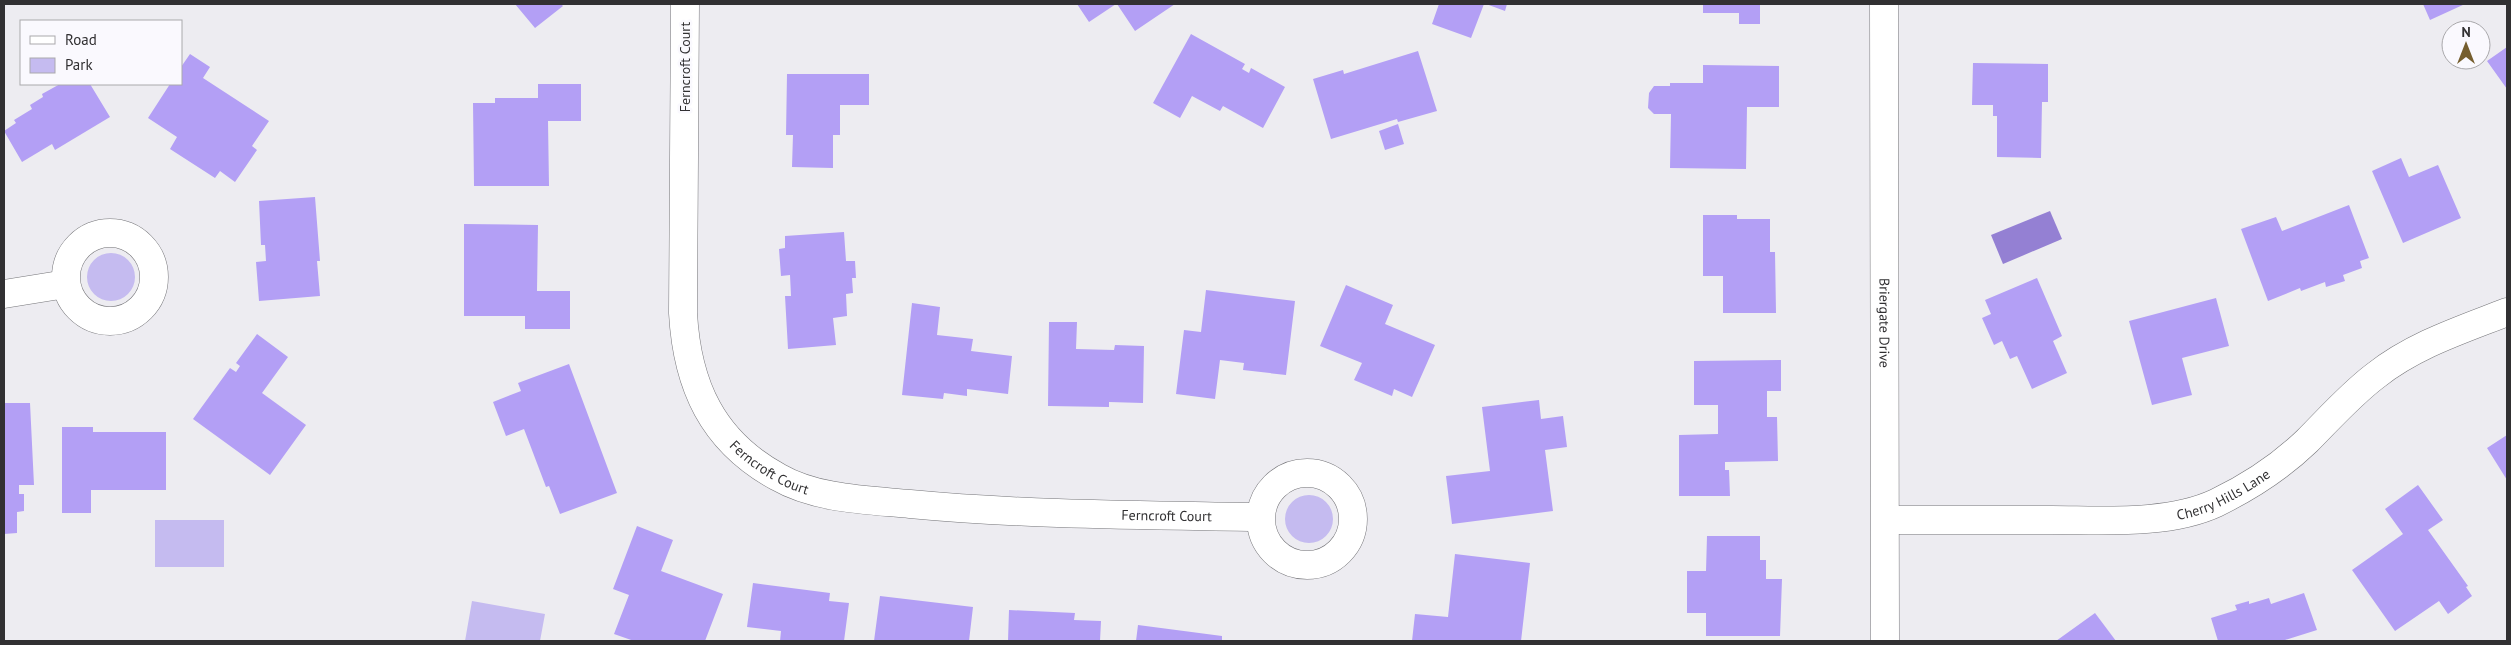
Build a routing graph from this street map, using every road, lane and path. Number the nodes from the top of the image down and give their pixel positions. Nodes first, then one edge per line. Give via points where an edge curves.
1 (685, 4) edge
2 (1884, 4) edge
3 (66, 284) dead end
4 (4, 294) edge
5 (2507, 312) edge
6 (1260, 517) dead end
7 (1886, 520) junction
8 (1885, 641) edge

1 - 6 street, Ferncroft Court via 685,346 696,388 715,423 743,454 778,478 812,491 854,499 991,512
2 - 7 street, Briergate Drive
3 - 4 street
5 - 7 street, Cherry Hills Lane via 2428,343 2400,358 2344,401 2306,442 2273,470 2215,503 2191,512 2116,519
7 - 8 street, Briergate Drive

